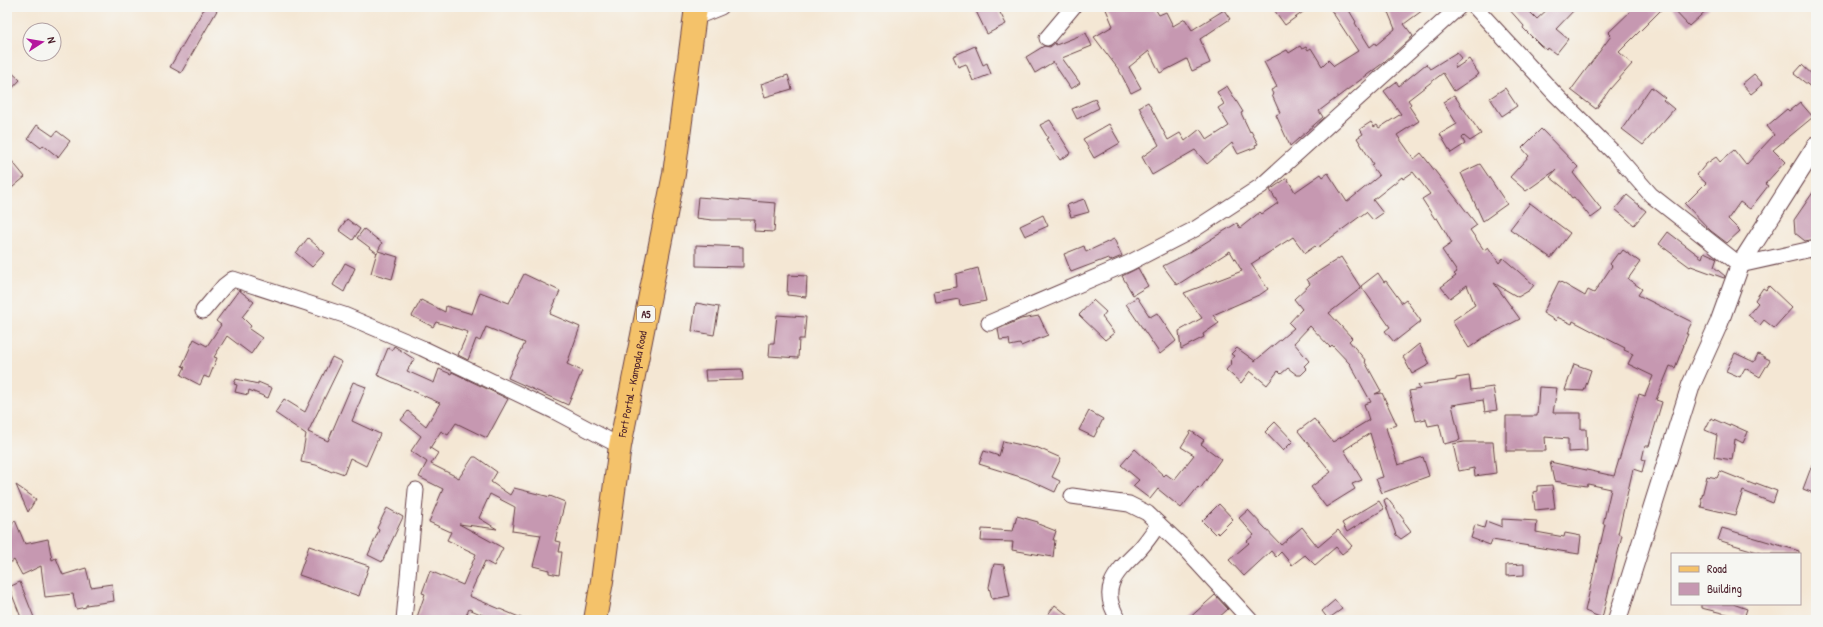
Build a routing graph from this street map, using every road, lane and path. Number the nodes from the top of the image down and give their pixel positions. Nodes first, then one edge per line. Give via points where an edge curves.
1 (721, 7) edge
2 (1073, 7) edge
3 (1459, 7) edge
4 (1475, 7) edge
5 (695, 12) edge
6 (1047, 38) dead end
7 (1816, 146) edge
8 (1816, 248) edge
9 (1740, 265) junction
10 (203, 311) dead end
11 (989, 323) dead end
12 (620, 446) junction
13 (416, 490) dead end
14 (1072, 496) dead end
15 (1159, 524) junction
16 (404, 620) edge
17 (595, 620) edge
18 (1120, 620) edge
19 (1250, 620) edge
20 (1617, 620) edge

1 - 5 street
2 - 6 street
3 - 11 street via 1261,186 1195,229 1129,263
4 - 9 street via 1651,195
5 - 12 main road, Fort Portal - Kampala Road / A5 via 674,174
7 - 9 street
8 - 9 street
9 - 20 street via 1719,323 1692,385
10 - 12 street via 233,279 336,312 422,348 554,411
12 - 17 main road, Fort Portal - Kampala Road / A5
13 - 16 street
14 - 15 street via 1129,504 1148,513
15 - 18 street via 1117,573 1111,587 1113,611
15 - 19 street

